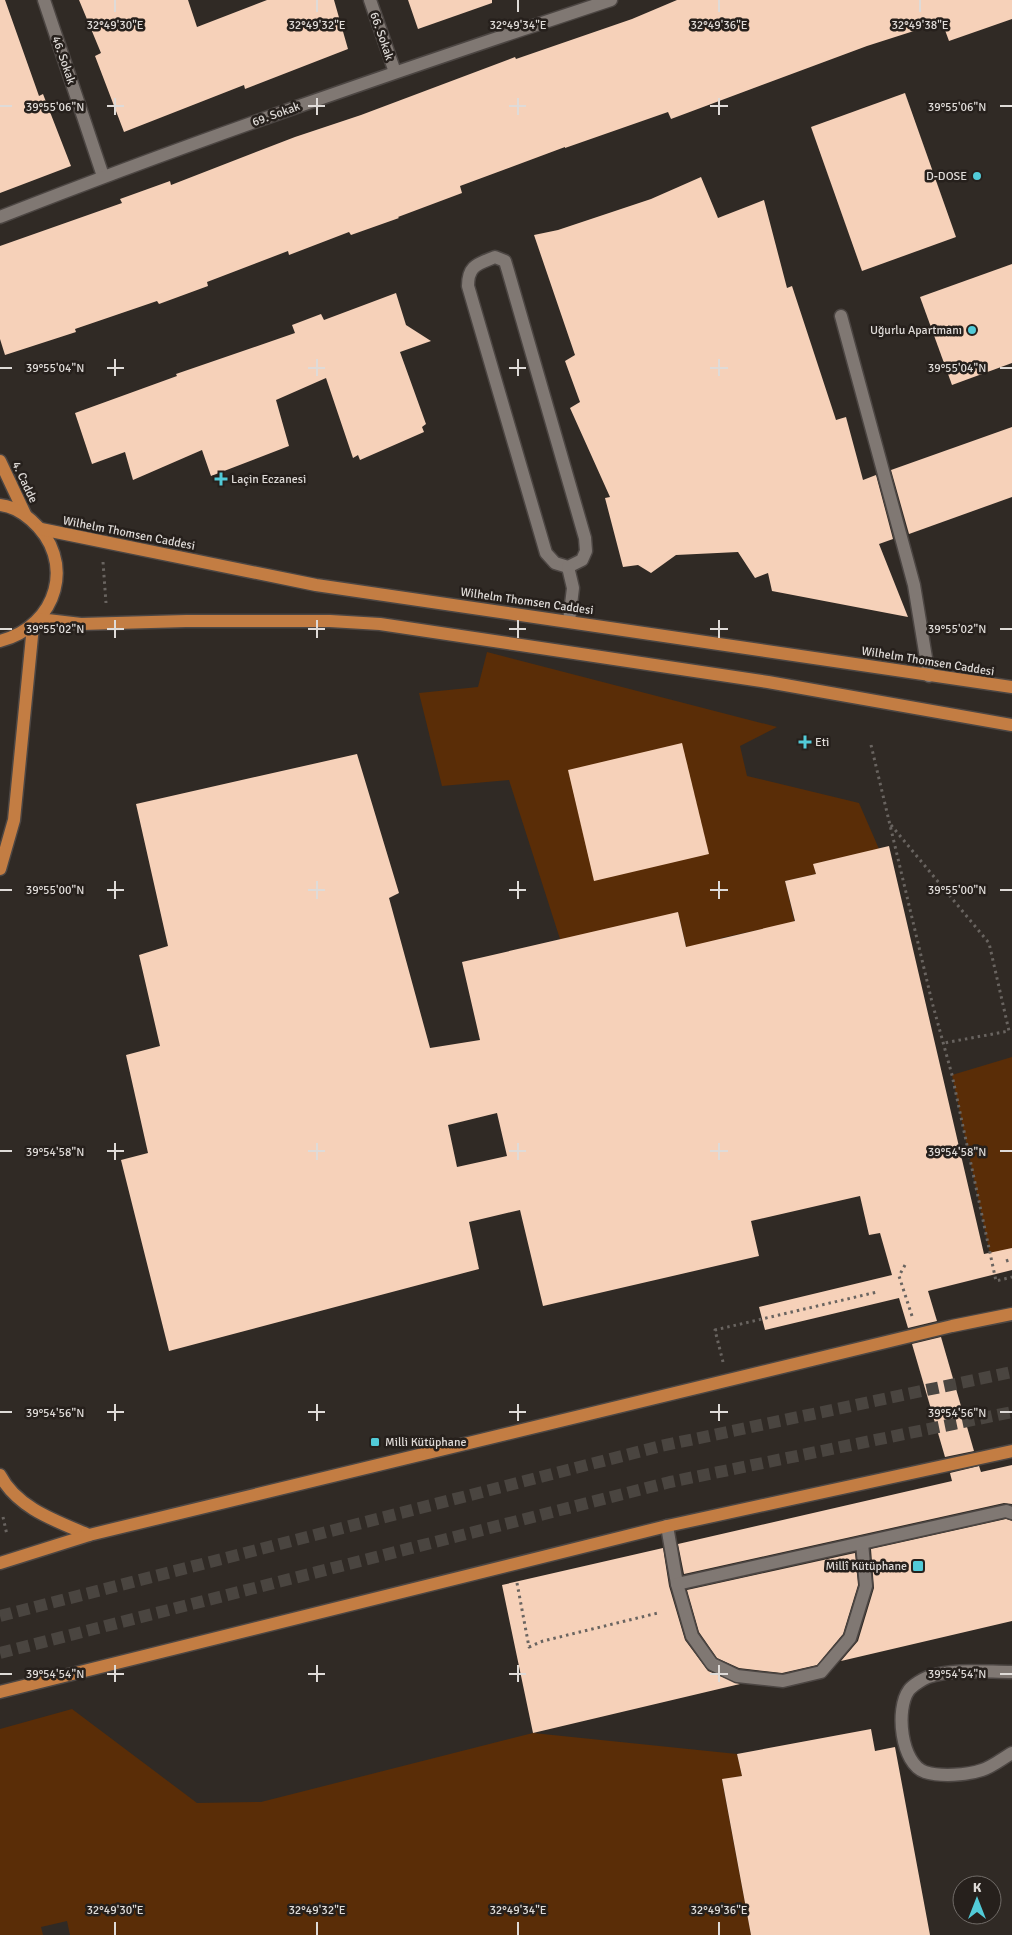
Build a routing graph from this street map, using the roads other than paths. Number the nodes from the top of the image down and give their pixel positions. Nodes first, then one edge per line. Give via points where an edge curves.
1 (44, 0) edge
2 (370, 0) edge
3 (611, 0) edge
4 (395, 72) junction
5 (104, 176) junction
6 (0, 217) edge
7 (841, 316) dead end
8 (0, 461) edge
9 (0, 505) edge
10 (25, 514) junction
11 (41, 529) junction
12 (568, 567) junction
13 (570, 621) junction
14 (36, 622) junction
15 (0, 641) edge
16 (929, 676) junction
17 (1012, 687) edge
18 (1012, 725) edge
19 (0, 869) edge
20 (1012, 1314) edge
21 (1012, 1451) edge
22 (0, 1475) edge
23 (1012, 1513) edge
24 (667, 1526) junction
25 (89, 1535) junction
26 (862, 1543) junction
27 (0, 1563) edge
28 (677, 1584) junction
29 (1012, 1672) edge
30 (0, 1692) edge
31 (1012, 1752) edge

1 - 5 street, 46. Sokak
2 - 4 street, 66. Sokak
3 - 4 street, 69. Sokak
4 - 5 street, 69. Sokak
5 - 6 street, 69. Sokak
7 - 16 street via 914,585
8 - 10 main road, 4. Cadde
9 - 10 main road
10 - 11 main road
11 - 13 main road, Wilhelm Thomsen Caddesi via 316,585
11 - 14 main road via 52,547 57,568 55,590 47,610
12 - 12 street via 555,563 546,553 468,286 468,274 474,266 494,257 505,261 585,538 586,551 582,560
12 - 13 street via 573,588
13 - 16 main road, Wilhelm Thomsen Caddesi
14 - 15 main road via 15,637
14 - 18 main road via 330,621 380,624 768,682
14 - 19 main road via 14,820
16 - 17 main road, Wilhelm Thomsen Caddesi
20 - 25 main road
21 - 24 main road
22 - 25 main road via 8,1491 44,1516
23 - 26 street
24 - 28 street
24 - 30 main road
25 - 27 main road
26 - 28 street
26 - 28 street via 866,1586 850,1638 821,1672 783,1681 737,1676 712,1664 692,1636
29 - 31 street via 946,1672 926,1678 909,1690 902,1708 902,1732 910,1760 924,1772 953,1775 982,1770

